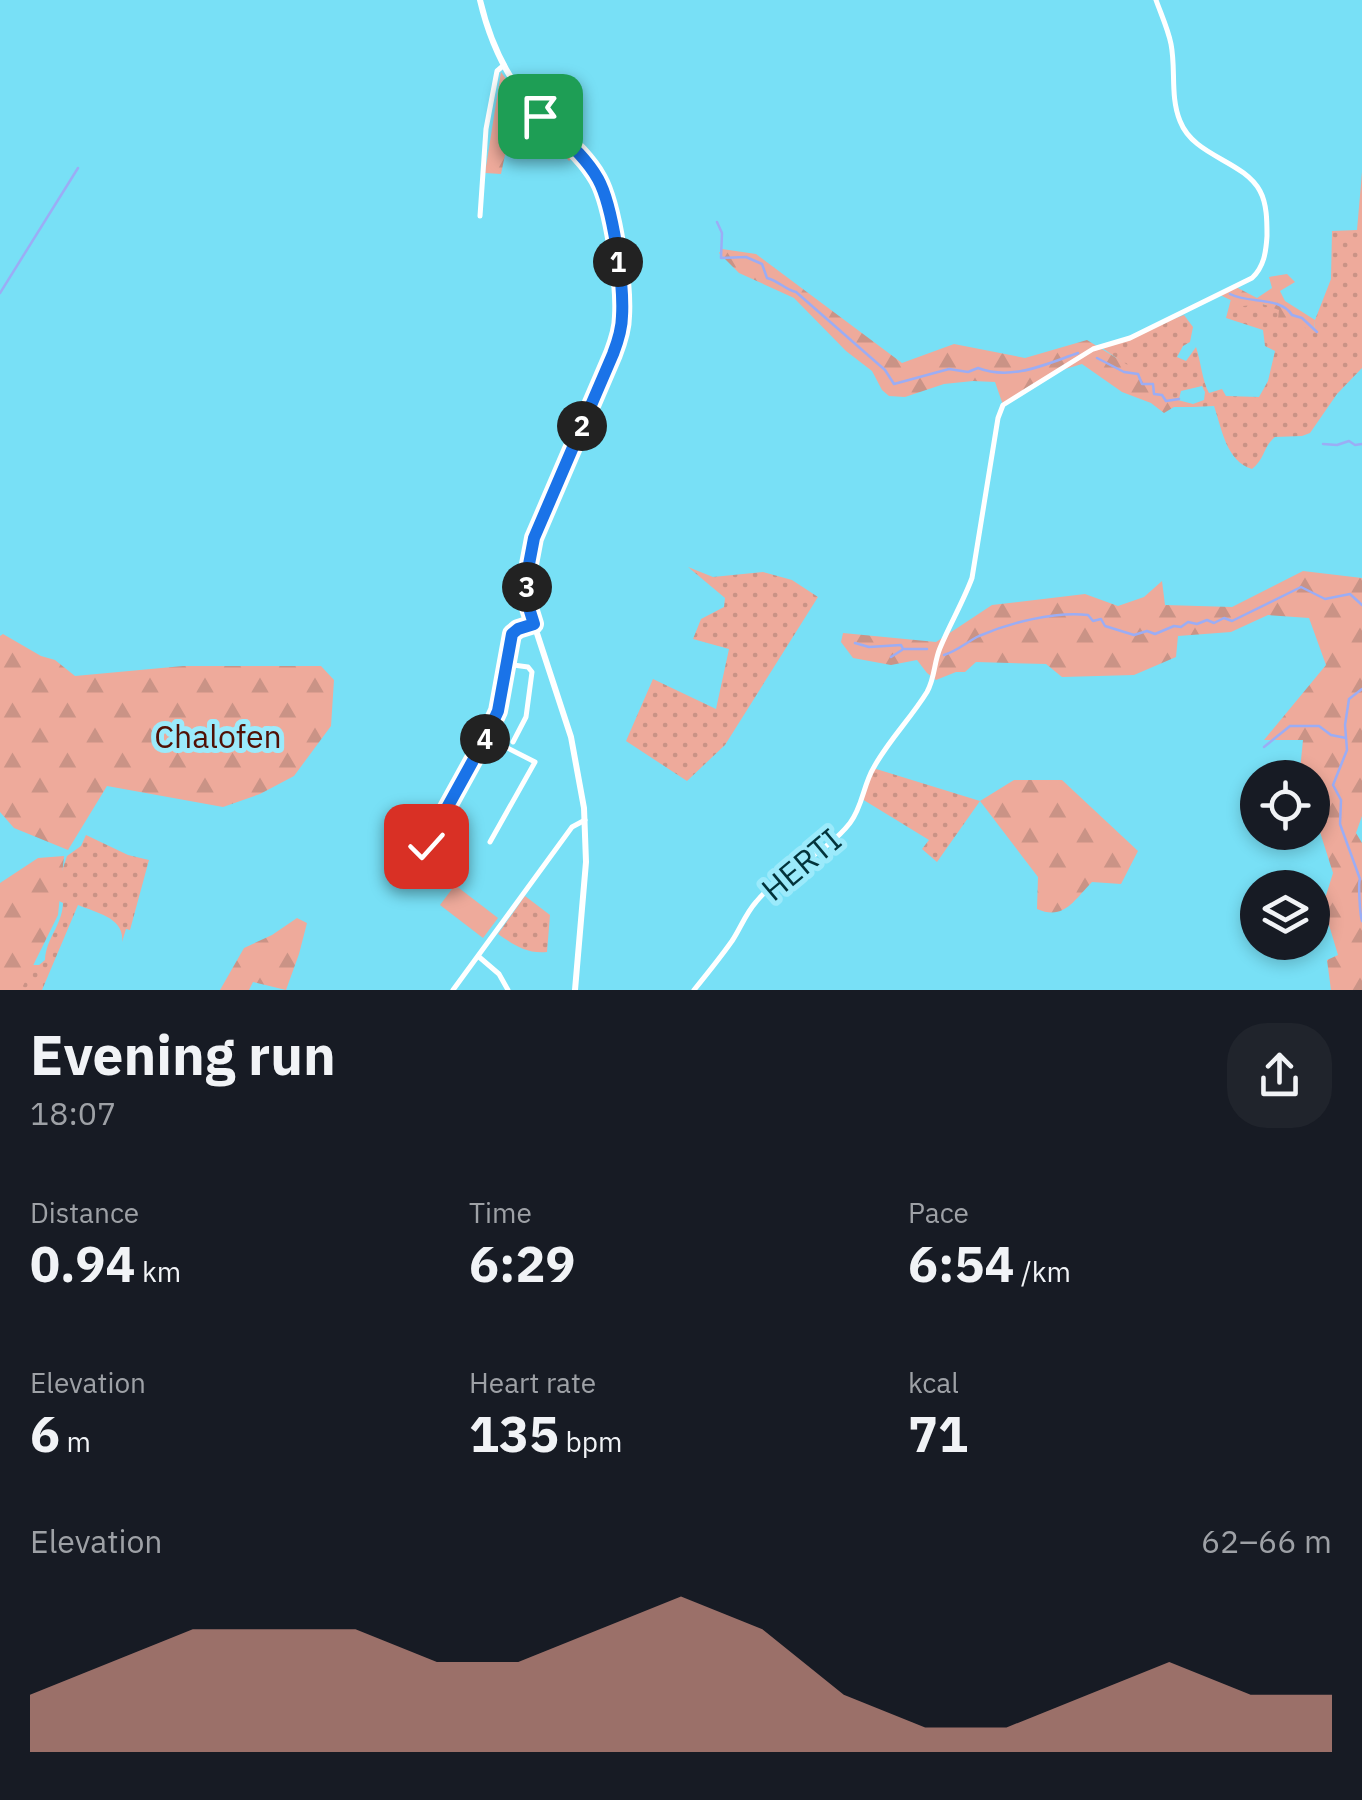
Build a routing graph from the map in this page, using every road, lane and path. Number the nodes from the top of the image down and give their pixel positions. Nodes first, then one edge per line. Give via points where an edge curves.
1 (480, 0) edge
2 (1156, 0) edge
3 (504, 65) junction
4 (480, 216) dead end
5 (534, 624) junction
6 (506, 664) junction
7 (486, 737) junction
8 (513, 742) dead end
9 (585, 820) junction
10 (490, 842) dead end
11 (422, 854) dead end
12 (478, 956) junction
13 (452, 990) edge
14 (508, 990) edge
15 (575, 990) edge
16 (694, 990) edge

1 - 3 street
2 - 16 street, HERTI via 1171,44 1180,122 1260,189 1267,242 1262,270 1130,338 1092,350 1003,406 972,578 938,651 930,687 873,768 856,814 827,846 755,902
3 - 4 street via 496,71 486,129
3 - 5 street via 602,188 622,302 613,354 530,552 527,594
5 - 6 street via 512,634
5 - 9 street via 572,737
6 - 7 street
6 - 8 street via 532,672 526,717
7 - 10 street via 535,762
7 - 11 street
9 - 12 street via 572,827
9 - 15 street
12 - 13 street
12 - 14 street

